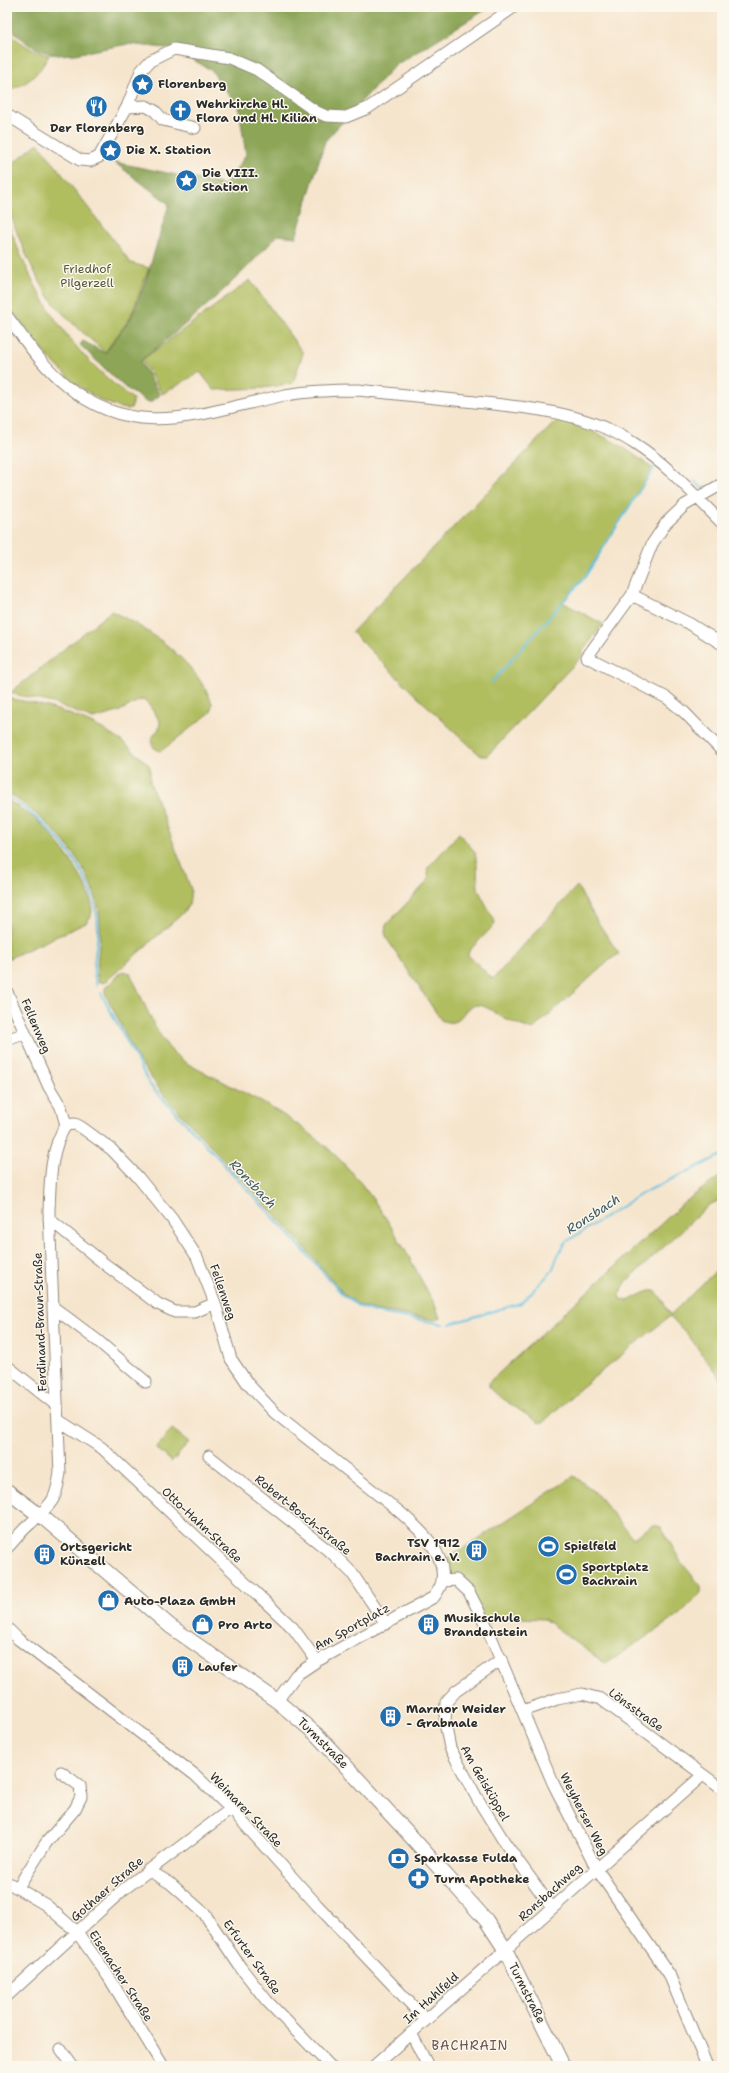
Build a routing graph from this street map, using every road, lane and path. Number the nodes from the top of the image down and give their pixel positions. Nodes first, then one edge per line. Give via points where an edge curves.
1 (514, 7) edge
2 (127, 107) junction
3 (7, 115) edge
4 (195, 128) dead end
5 (7, 316) edge
6 (722, 484) edge
7 (697, 498) junction
8 (722, 523) edge
9 (632, 595) junction
10 (722, 644) edge
11 (722, 751) edge
12 (7, 992) edge
13 (25, 1033) junction
14 (7, 1040) edge
15 (66, 1125) junction
16 (49, 1219) junction
17 (215, 1303) junction
18 (53, 1307) junction
19 (7, 1366) edge
20 (146, 1382) dead end
21 (56, 1405) junction
22 (58, 1420) junction
23 (209, 1456) dead end
24 (7, 1491) edge
25 (40, 1515) junction
26 (7, 1548) edge
27 (442, 1581) junction
28 (386, 1624) junction
29 (7, 1628) edge
30 (502, 1659) junction
31 (317, 1661) junction
32 (277, 1701) junction
33 (523, 1711) junction
34 (61, 1772) dead end
35 (703, 1775) junction
36 (722, 1789) edge
37 (231, 1810) junction
38 (596, 1868) junction
39 (148, 1870) junction
40 (7, 1882) edge
41 (18, 1887) junction
42 (552, 1908) junction
43 (77, 1932) junction
44 (505, 1949) junction
45 (7, 1996) edge
46 (426, 2020) junction
47 (411, 2033) junction
48 (61, 2049) dead end
49 (73, 2066) edge
50 (163, 2066) edge
51 (330, 2066) edge
52 (374, 2066) edge
53 (428, 2066) edge
54 (563, 2066) edge
55 (707, 2066) edge

1 - 2 street via 368,108 346,117 326,116 315,111 257,70 230,58 174,49 150,61 141,71
2 - 3 street via 99,157 90,161 80,160
2 - 4 street via 146,106 163,120
5 - 7 street via 33,351 64,384 83,398 130,417 178,419 285,395 336,390 524,407 573,416 611,430 645,451 677,477
6 - 7 street
7 - 8 street
7 - 9 street via 685,505 666,523 652,544
9 - 10 street via 690,624
9 - 11 street via 586,656 667,698
12 - 13 street, Fellenweg
13 - 14 street
13 - 15 street, Fellenweg via 49,1087 61,1107
15 - 16 street, Ferdinand-Braun-Straße via 58,1141 53,1162
15 - 17 street, Fellenweg via 75,1124 81,1127 111,1150 152,1194 197,1257
16 - 17 street via 158,1304 175,1312 195,1312
16 - 18 street, Ferdinand-Braun-Straße
17 - 27 street, Fellenweg via 231,1359 248,1384 275,1413 419,1529 441,1563
18 - 20 street via 98,1340
18 - 21 street, Ferdinand-Braun-Straße
19 - 21 street
21 - 22 street, Ferdinand-Braun-Straße
22 - 25 street, Ferdinand-Braun-Straße via 61,1463 58,1487 54,1499
22 - 31 street, Otto-Hahn-Straße via 102,1448 293,1628
23 - 28 street, Robert-Bosch-Straße via 334,1555 352,1573
24 - 25 main road, Turmstraße
25 - 26 street, Ferdinand-Braun-Straße
25 - 32 main road, Turmstraße via 170,1626
27 - 28 street, Am Sportplatz via 434,1597
27 - 30 street, Weyherser Weg via 456,1580 469,1592
28 - 31 street, Am Sportplatz
29 - 37 street, Weimarer Straße via 18,1640 175,1759
30 - 33 street, Weyherser Weg
30 - 42 street, Am Geisküppel via 456,1691 446,1702 445,1723 448,1742 476,1798
31 - 32 street, Am Sportplatz via 296,1675
32 - 44 main road, Turmstraße via 316,1734 402,1826 486,1920
33 - 35 street, Lönsstraße via 557,1699 582,1694 600,1699
33 - 38 street, Weyherser Weg via 553,1783
34 - 41 street via 80,1786 81,1797 75,1809 46,1843
35 - 36 street, Lönsstraße
35 - 38 street, Ronsbachweg
37 - 39 street, Gothaer Straße
37 - 46 street, Weimarer Straße
38 - 42 street, Ronsbachweg
38 - 55 street, Weyherser Weg via 668,1974
39 - 43 street, Gothaer Straße
39 - 51 street, Erfurter Straße via 170,1884 204,1913 267,2001
40 - 41 street, Eisenacher Straße
41 - 43 street, Eisenacher Straße via 46,1905
42 - 44 street, Ronsbachweg
43 - 45 street, Gothaer Straße
43 - 50 street, Eisenacher Straße via 108,1976
44 - 46 street, Im Hahlfeld
44 - 54 main road, Turmstraße
46 - 47 street, Im Hahlfeld
47 - 52 street, Im Hahlfeld
47 - 53 street
48 - 49 street

